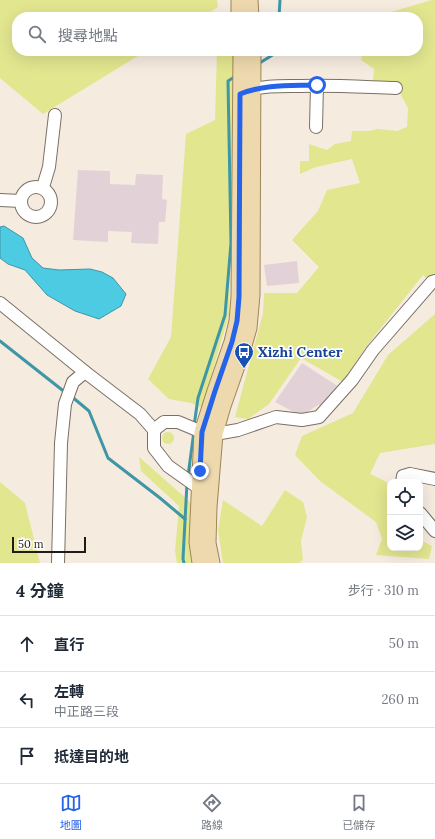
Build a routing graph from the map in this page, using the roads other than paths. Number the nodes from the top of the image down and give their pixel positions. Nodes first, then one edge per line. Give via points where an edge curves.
1 (249, 4) edge
2 (243, 12) edge
3 (247, 56) edge
4 (317, 85) junction
5 (396, 88) dead end
6 (246, 92) junction
7 (56, 115) dead end
8 (316, 127) dead end
9 (43, 187) junction
10 (0, 200) edge
11 (20, 201) junction
12 (435, 281) edge
13 (0, 303) edge
14 (85, 372) junction
15 (154, 430) junction
16 (209, 433) junction
17 (402, 479) edge
18 (435, 479) edge
19 (205, 490) junction
20 (422, 515) edge
21 (435, 532) edge
22 (58, 563) edge
23 (200, 563) edge
24 (212, 563) edge

1 - 2 main road
3 - 6 main road
4 - 5 street
4 - 6 street via 275,86
4 - 8 street
6 - 16 main road via 237,321 215,391
7 - 9 street via 49,167
9 - 11 street via 36,186 25,190
9 - 11 street via 51,196 52,202 47,213 42,216 30,216
10 - 11 street
12 - 16 street via 392,327 352,380 319,417 302,420 276,417 238,430
13 - 14 street
14 - 15 street via 140,414
14 - 22 street via 73,382 65,404 61,443
15 - 16 street via 164,422 178,422
15 - 19 street via 154,448 168,466
16 - 19 main road
17 - 18 street via 403,476 410,474
19 - 23 main road via 197,542
19 - 24 main road via 208,543
20 - 21 street

